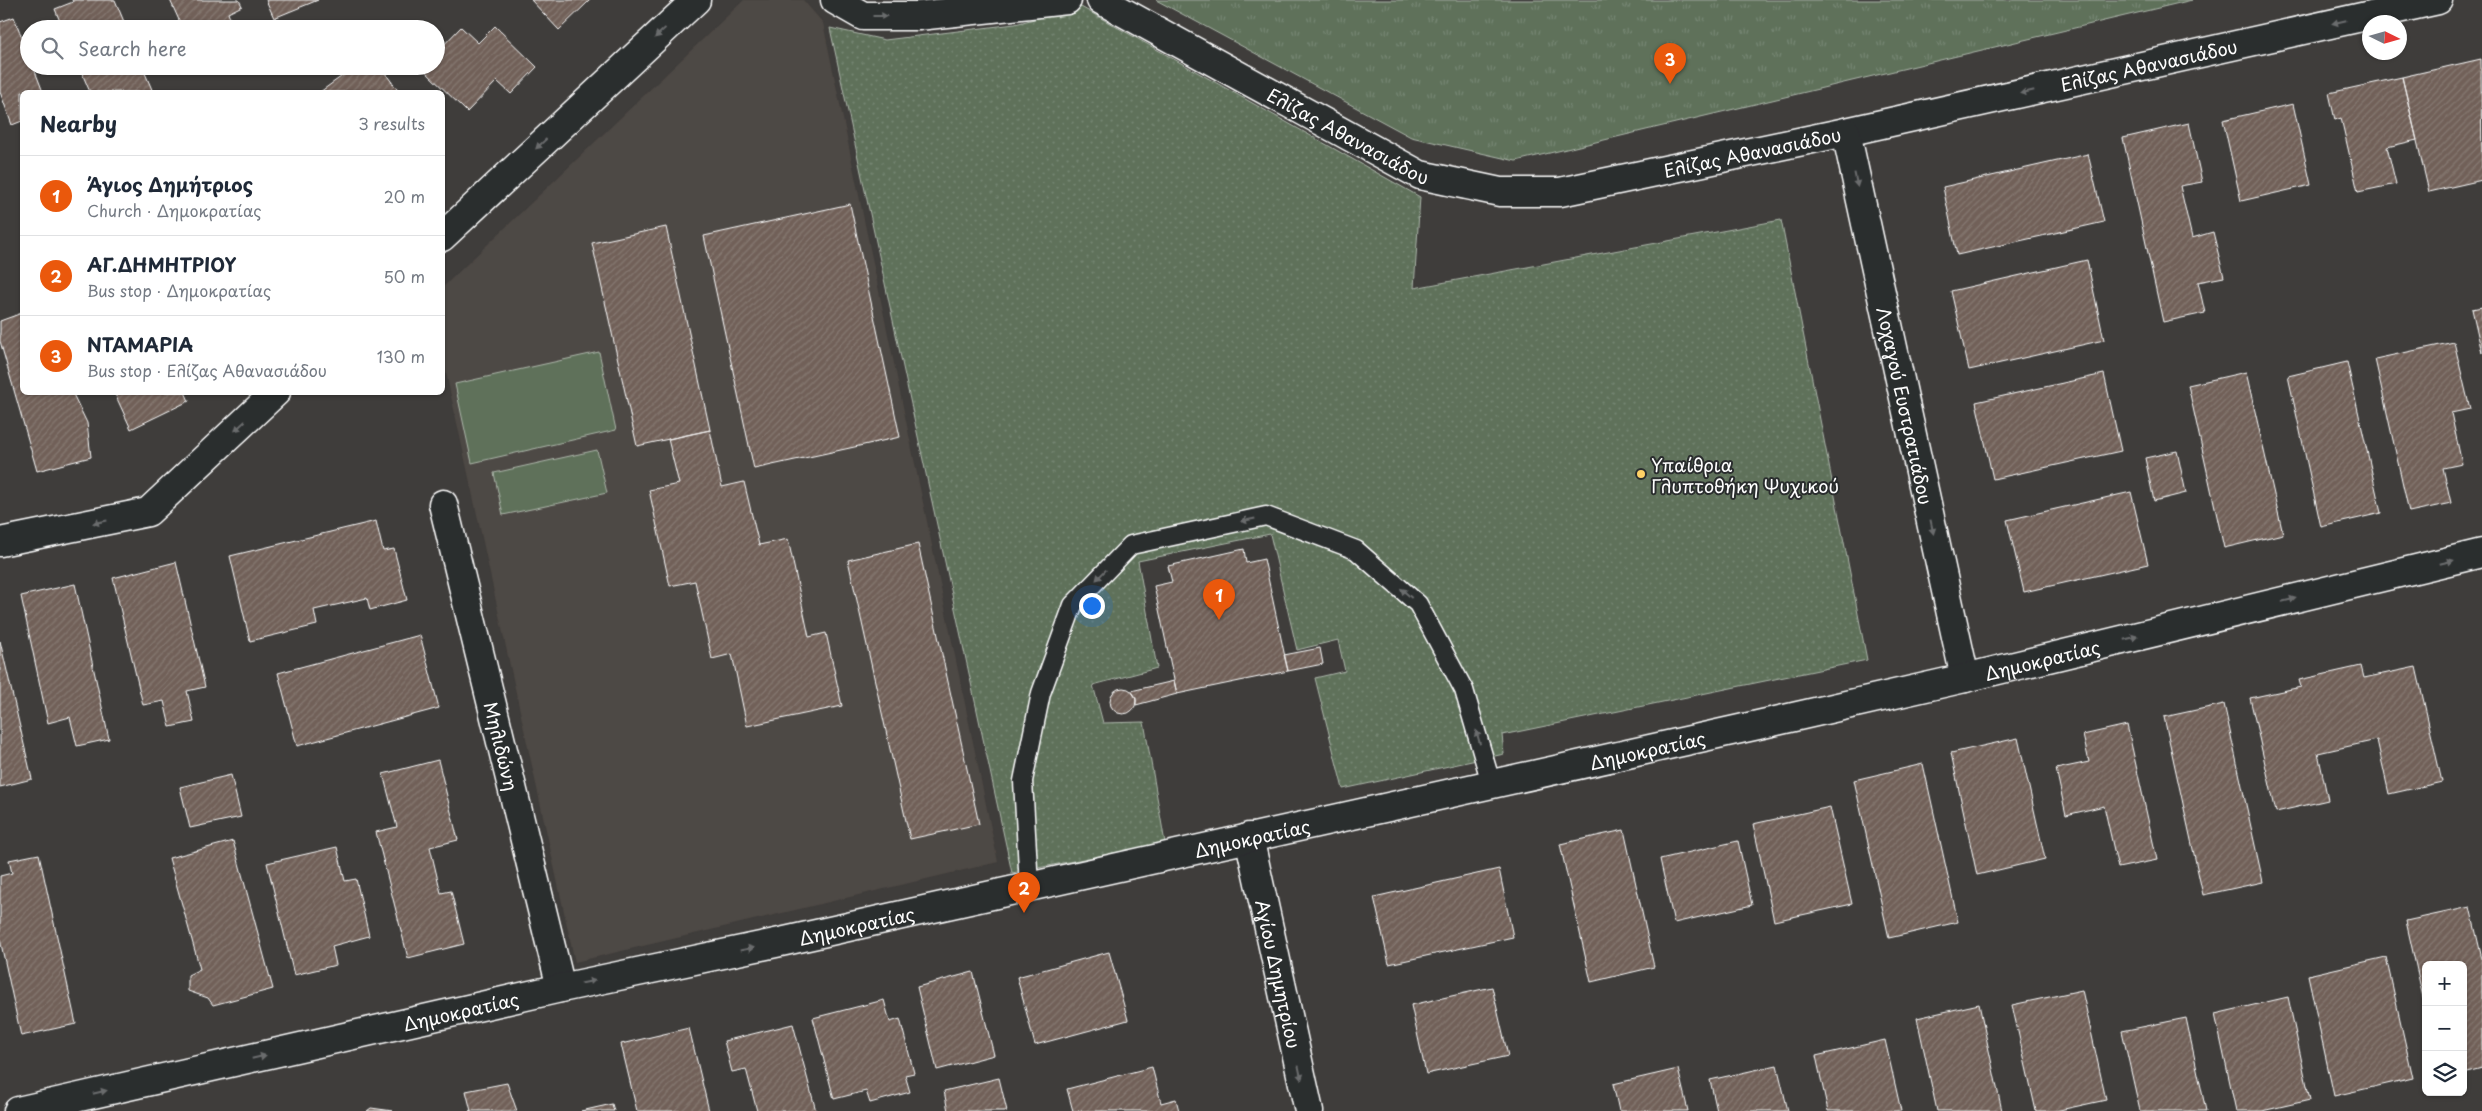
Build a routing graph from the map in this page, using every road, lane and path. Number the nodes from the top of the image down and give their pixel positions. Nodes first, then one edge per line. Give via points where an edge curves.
1 (696, 0) edge
2 (836, 0) edge
3 (1067, 0) edge
4 (1101, 0) edge
5 (2438, 0) edge
6 (1846, 132) junction
7 (445, 234) edge
8 (273, 395) edge
9 (443, 504) dead end
10 (0, 542) edge
11 (2482, 553) edge
12 (1965, 678) junction
13 (1491, 783) junction
14 (1249, 837) junction
15 (1029, 886) junction
16 (562, 988) junction
17 (18, 1111) edge
18 (1309, 1111) edge

1 -> 7 street
2 -> 3 street via 863,16 918,16
4 - 6 street, Ελίζας Αθανασιάδου via 1420,176 1500,192 1560,192
5 -> 6 street, Ελίζας Αθανασιάδου
6 -> 12 street, Λοχαγού Ευστρατιάδου
8 -> 10 street via 148,512
9 - 16 street, Μηλιδώνη
12 -> 11 street, Δημοκρατίας
12 - 13 street, Δημοκρατίας
13 - 14 street, Δημοκρατίας
13 -> 15 lane via 1464,690 1418,604 1356,550 1266,516 1131,545 1073,605 1041,693 1023,781
14 - 15 street, Δημοκρατίας
14 -> 18 street, Αγίου Δημητρίου
16 -> 15 street, Δημοκρατίας
17 -> 16 street, Δημοκρατίας

